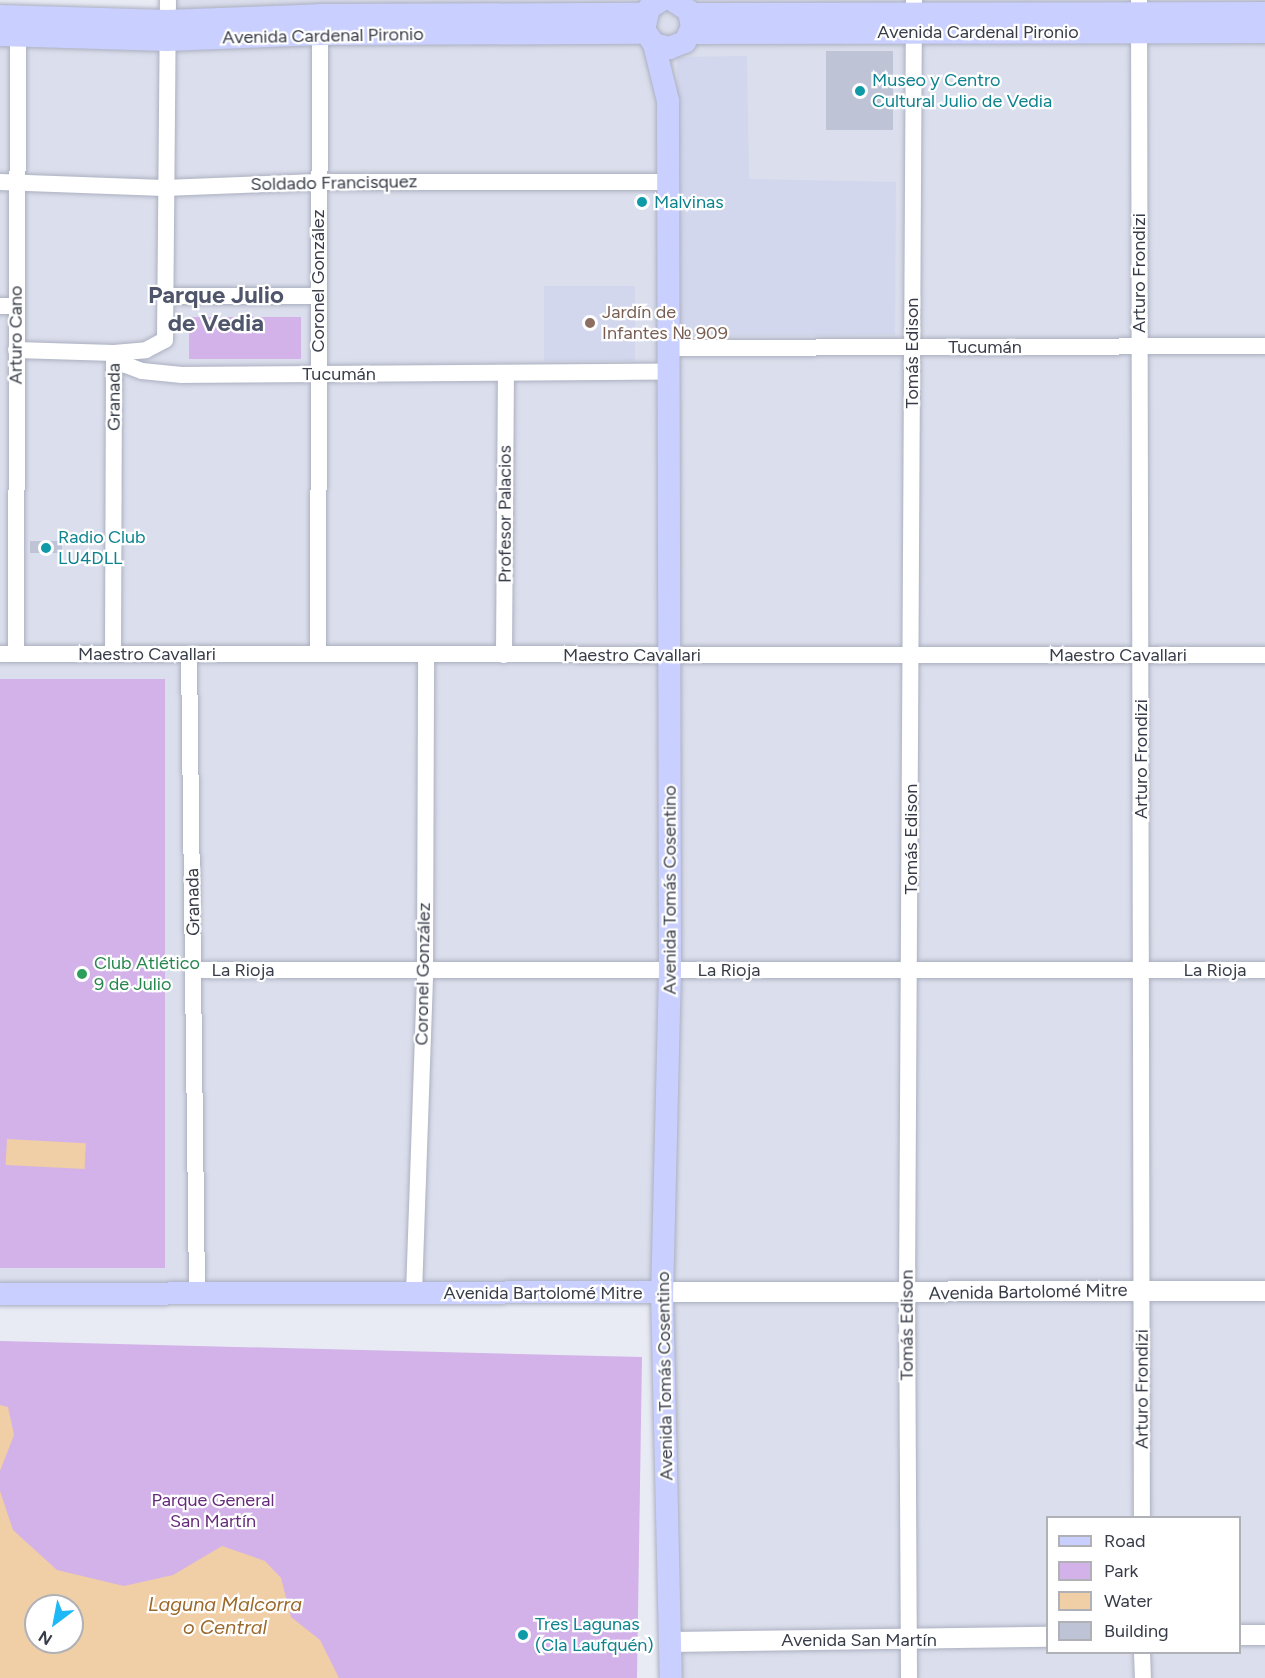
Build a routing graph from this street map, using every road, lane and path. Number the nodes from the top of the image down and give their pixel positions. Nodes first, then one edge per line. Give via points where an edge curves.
1 (1265, 13) edge
2 (668, 15) edge
3 (914, 15) edge
4 (1139, 15) edge
5 (414, 16) edge
6 (167, 21) edge
7 (320, 24) junction
8 (9, 25) edge
9 (1265, 32) edge
10 (8, 182) edge
11 (318, 182) junction
12 (668, 182) junction
13 (164, 188) junction
14 (165, 296) junction
15 (318, 296) junction
16 (8, 306) edge
17 (1139, 346) junction
18 (1265, 346) edge
19 (912, 347) junction
20 (669, 348) junction
21 (16, 350) junction
22 (114, 353) junction
23 (669, 372) junction
24 (506, 373) junction
25 (318, 374) junction
26 (8, 532) edge
27 (8, 654) edge
28 (113, 654) junction
29 (189, 654) junction
30 (318, 654) junction
31 (504, 654) junction
32 (426, 655) junction
33 (669, 655) junction
34 (911, 655) junction
35 (1140, 655) junction
36 (1265, 655) edge
37 (194, 970) junction
38 (425, 970) junction
39 (670, 970) junction
40 (911, 970) junction
41 (1141, 970) junction
42 (1265, 970) edge
43 (1142, 1291) junction
44 (1265, 1291) edge
45 (662, 1292) junction
46 (414, 1293) junction
47 (907, 1293) junction
48 (0, 1294) edge
49 (197, 1294) junction
50 (1142, 1516) edge
51 (1241, 1635) edge
52 (1265, 1635) edge
53 (1046, 1637) edge
54 (909, 1641) junction
55 (671, 1642) junction
56 (1143, 1654) edge
57 (671, 1678) edge
58 (909, 1678) edge
59 (1143, 1678) edge

1 - 4 main road, Avenida Cardenal Pironio
2 - 3 main road, Avenida Cardenal Pironio
2 - 5 main road, Avenida Cardenal Pironio
2 - 12 main road, Avenida Tomás Cosentino
3 - 4 main road, Avenida Cardenal Pironio
3 - 19 street, Tomás Edison
4 - 9 main road, Avenida Cardenal Pironio
4 - 17 street, Arturo Frondizi
5 - 7 main road, Avenida Cardenal Pironio
6 - 7 main road, Avenida Cardenal Pironio
6 - 8 main road, Avenida Cardenal Pironio
6 - 13 street, Granada
7 - 11 street, Coronel González
8 - 10 street, Arturo Cano
10 - 13 street, Soldado Francisquez
10 - 16 street, Arturo Cano
11 - 12 street, Soldado Francisquez
11 - 13 street, Soldado Francisquez
11 - 15 street, Coronel González
12 - 20 main road, Avenida Tomás Cosentino
13 - 14 street, Granada
14 - 15 street
14 - 22 street, Granada via 165,340 146,350
15 - 25 street, Coronel González
16 - 21 street, Arturo Cano
17 - 18 street, Tucumán
17 - 19 street, Tucumán
17 - 35 street, Arturo Frondizi
19 - 20 street, Tucumán
19 - 34 street, Tomás Edison
20 - 23 main road, Avenida Tomás Cosentino
21 - 22 street
21 - 26 street, Arturo Cano
22 - 25 street, Tucumán via 126,365 142,371 182,375
22 - 28 street, Granada
23 - 24 street, Tucumán
23 - 33 main road, Avenida Tomás Cosentino
24 - 25 street, Tucumán
24 - 31 street, Profesor Palacios
25 - 30 street, Coronel González
26 - 27 street, Arturo Cano
27 - 28 street, Maestro Cavallari
28 - 29 street, Maestro Cavallari
29 - 30 street, Maestro Cavallari
29 - 37 street, Granada
30 - 32 street, Maestro Cavallari
31 - 32 street, Maestro Cavallari
31 - 33 street, Maestro Cavallari
32 - 38 street, Coronel González
33 - 34 street, Maestro Cavallari
33 - 39 main road, Avenida Tomás Cosentino
34 - 35 street, Maestro Cavallari
34 - 40 street, Tomás Edison
35 - 36 street, Maestro Cavallari
35 - 41 street, Arturo Frondizi
37 - 38 street, La Rioja
37 - 49 street, Granada
38 - 39 street, La Rioja
38 - 46 street, Coronel González
39 - 40 street, La Rioja
39 - 45 main road, Avenida Tomás Cosentino
40 - 41 street, La Rioja
40 - 47 street, Tomás Edison
41 - 42 street, La Rioja
41 - 43 street, Arturo Frondizi
43 - 44 street, Avenida Bartolomé Mitre
43 - 47 street, Avenida Bartolomé Mitre
43 - 50 street, Arturo Frondizi
45 - 46 main road, Avenida Bartolomé Mitre
45 - 47 street, Avenida Bartolomé Mitre
45 - 55 main road, Avenida Tomás Cosentino
46 - 49 main road, Avenida Bartolomé Mitre
47 - 54 street, Tomás Edison
48 - 49 main road, Avenida Bartolomé Mitre
51 - 52 street
53 - 54 street, Avenida San Martín
54 - 55 street, Avenida San Martín
54 - 58 street, Tomás Edison
55 - 57 main road, Avenida Tomás Cosentino
56 - 59 street

